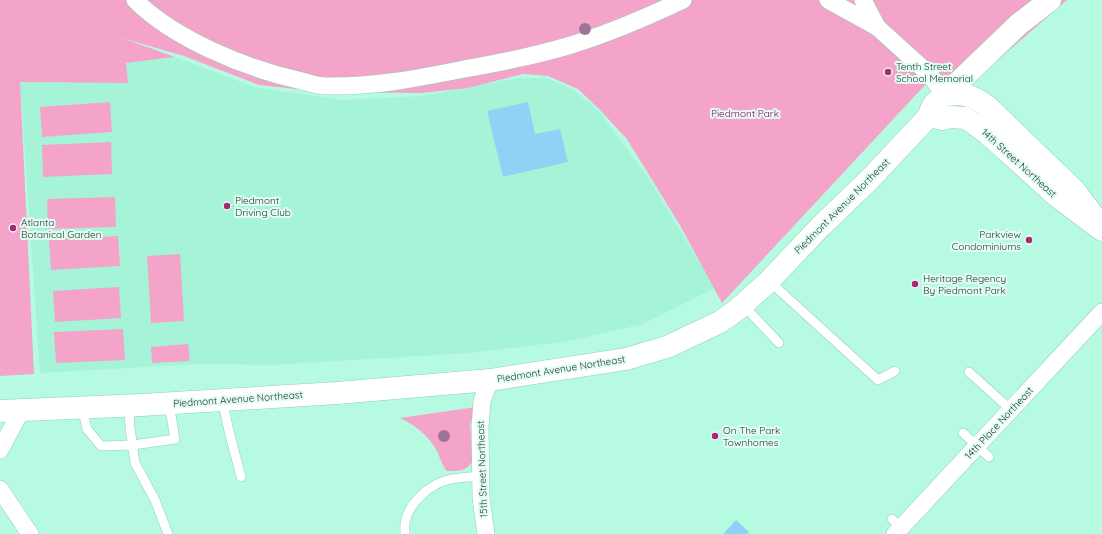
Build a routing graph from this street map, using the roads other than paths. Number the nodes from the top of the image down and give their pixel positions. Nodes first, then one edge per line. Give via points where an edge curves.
1 (135, 0) edge
2 (683, 0) edge
3 (828, 0) edge
4 (863, 0) edge
5 (1050, 0) edge
6 (877, 27) junction
7 (998, 44) junction
8 (945, 95) junction
9 (976, 99) junction
10 (930, 116) junction
11 (988, 134) junction
12 (1102, 229) edge
13 (769, 281) junction
14 (743, 305) junction
15 (1102, 312) edge
16 (779, 343) dead end
17 (895, 372) dead end
18 (969, 372) dead end
19 (490, 380) junction
20 (222, 400) junction
21 (169, 403) junction
22 (129, 406) junction
23 (82, 408) junction
24 (1011, 410) junction
25 (10, 411) edge
26 (963, 433) dead end
27 (133, 445) junction
28 (977, 446) junction
29 (0, 450) edge
30 (990, 457) dead end
31 (481, 476) junction
32 (241, 477) dead end
33 (0, 489) edge
34 (896, 527) edge
35 (30, 534) edge
36 (168, 534) edge
37 (405, 534) edge
38 (486, 534) edge

1 - 2 street via 164,24 227,58 323,86 365,86 535,55 605,34
3 - 6 street
4 - 6 street
5 - 7 main road, Piedmont Avenue Northeast
6 - 8 street via 929,74
7 - 8 main road, Piedmont Avenue Northeast
7 - 9 main road, Piedmont Avenue Northeast via 980,79
8 - 9 main road, 14th Street Northeast via 968,95
8 - 10 main road, Piedmont Avenue Northeast via 931,107
9 - 11 main road, Piedmont Avenue Northeast via 981,120
9 - 12 main road, 14th Street Northeast via 987,106 1075,191
10 - 11 main road, 14th Street Northeast via 942,119 965,118
10 - 13 main road, Piedmont Avenue Northeast
11 - 12 main road, 14th Street Northeast via 1058,198
13 - 14 main road, Piedmont Avenue Northeast
13 - 17 lane via 878,380
14 - 16 lane
14 - 19 main road, Piedmont Avenue Northeast via 720,322 667,348 626,359
15 - 24 street, 14th Place Northeast
18 - 24 lane
19 - 20 main road, Piedmont Avenue Northeast
19 - 31 street, 15th Street Northeast via 480,413
20 - 21 main road, Piedmont Avenue Northeast
20 - 32 lane
21 - 22 main road, Piedmont Avenue Northeast
21 - 27 lane via 175,439
22 - 23 main road, Piedmont Avenue Northeast
22 - 27 lane
23 - 25 main road, Piedmont Avenue Northeast
23 - 27 lane via 86,429 101,446
24 - 28 street, 14th Place Northeast
25 - 29 street
26 - 28 lane
27 - 36 lane via 135,463 155,500
28 - 30 lane
28 - 34 street, 14th Place Northeast
31 - 37 lane via 449,479 425,491 410,509 406,518
31 - 38 street, 15th Street Northeast
33 - 35 street

